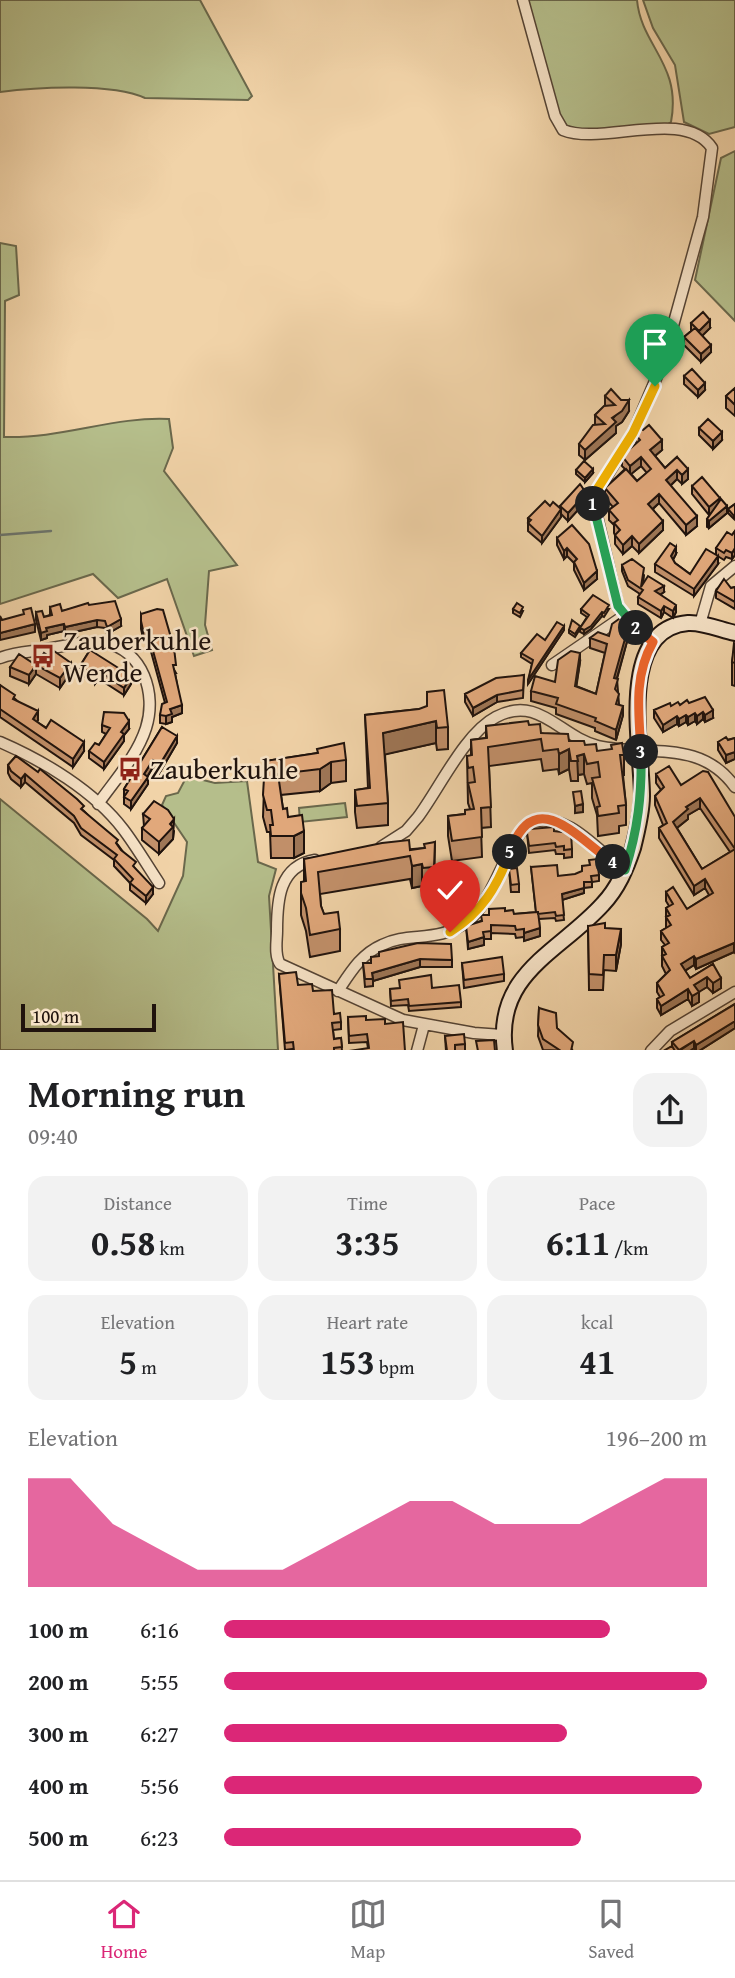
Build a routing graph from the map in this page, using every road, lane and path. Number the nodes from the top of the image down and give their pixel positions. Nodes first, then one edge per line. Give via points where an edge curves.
1 (523, 0) edge
2 (735, 566) edge
3 (625, 615) junction
4 (700, 624) junction
5 (735, 633) edge
6 (653, 642) junction
7 (0, 658) edge
8 (552, 665) dead end
9 (0, 742) edge
10 (641, 750) junction
11 (735, 787) edge
12 (98, 804) junction
13 (372, 851) edge
14 (330, 858) edge
15 (625, 870) junction
16 (159, 883) dead end
17 (338, 990) junction
18 (735, 992) edge
19 (424, 1025) junction
20 (502, 1035) junction
21 (417, 1050) edge
22 (505, 1050) edge
23 (652, 1050) edge

1 - 3 street via 555,116 563,130 667,129 699,136 713,152 703,217 666,354 633,433 593,499 618,606
2 - 4 street via 711,586
3 - 6 street
3 - 8 street
4 - 5 street
4 - 6 street via 678,625
6 - 10 street via 640,672
7 - 12 street via 90,642 122,649 138,663 150,699 147,726
9 - 12 street via 47,766
10 - 11 street via 702,758
10 - 13 street via 597,746 539,713 511,711 482,727 406,831
10 - 15 street via 642,800
12 - 16 street via 122,828
14 - 17 street via 296,866 280,889 277,958
15 - 17 street via 569,827 547,820 529,823 519,831 487,901 468,920 434,937 384,943 354,966
15 - 20 street via 606,902 519,982 507,1007
17 - 19 street via 372,1008
18 - 23 street via 670,1031
19 - 20 street
19 - 21 street
20 - 22 street

